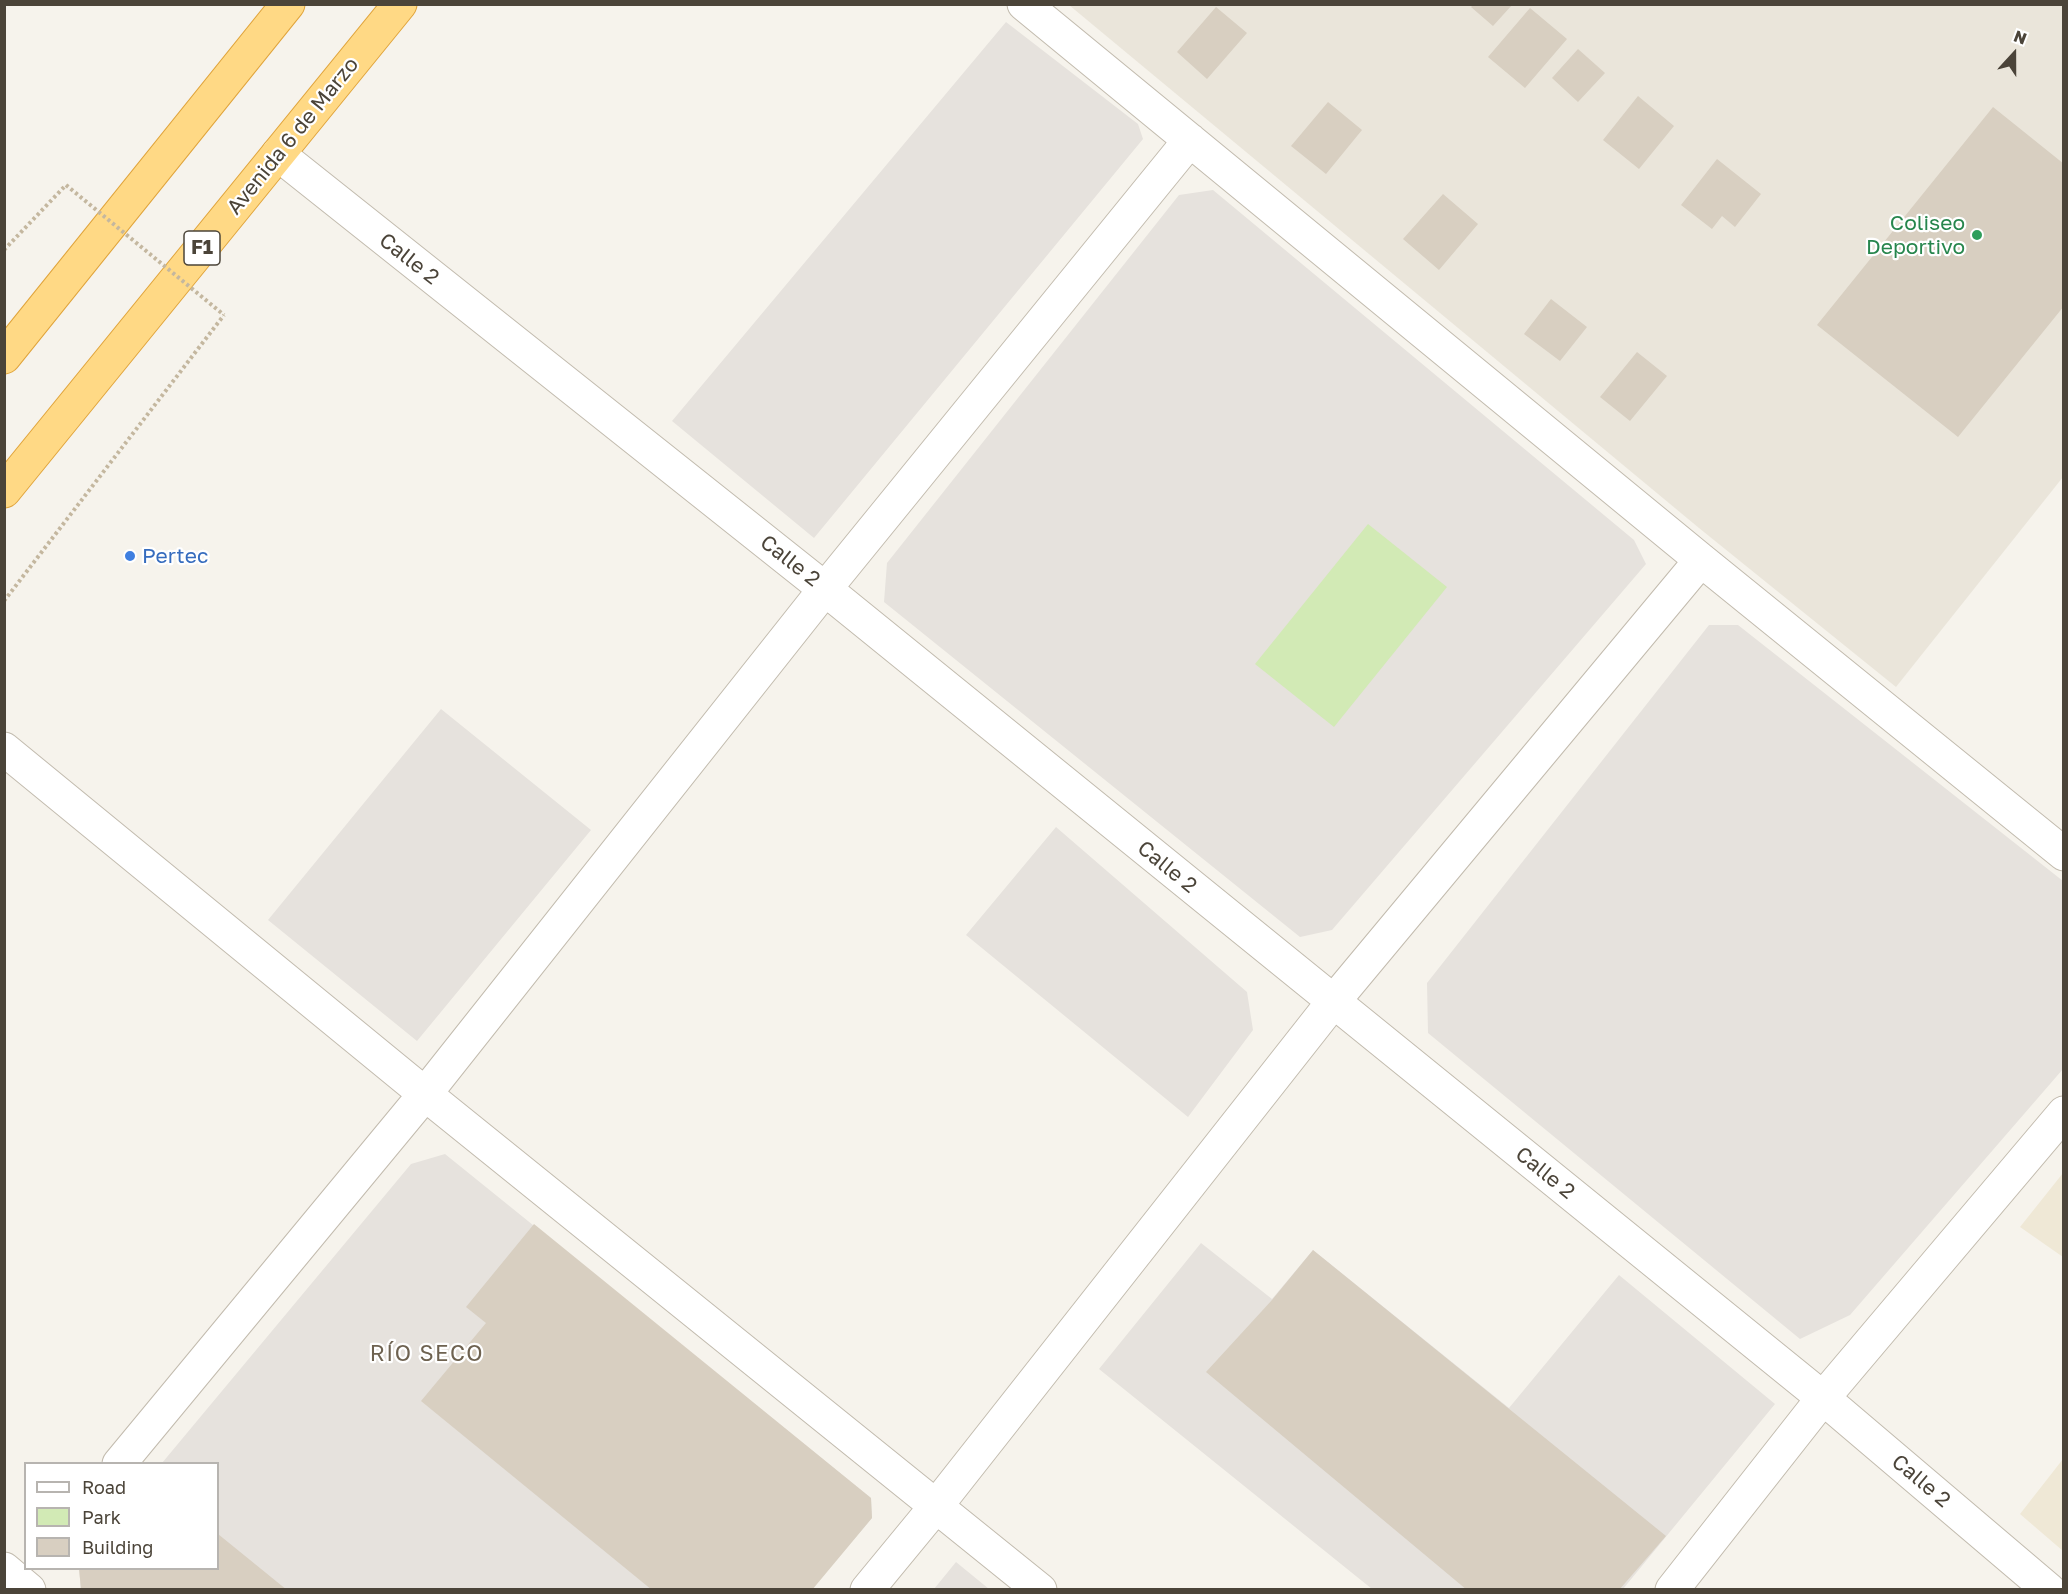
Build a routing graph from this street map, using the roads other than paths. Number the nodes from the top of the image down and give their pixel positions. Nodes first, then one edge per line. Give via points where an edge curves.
1 (288, 4) edge
2 (399, 4) edge
3 (1024, 4) edge
4 (1190, 140) junction
5 (278, 154) junction
6 (4, 357) edge
7 (4, 491) edge
8 (1701, 560) junction
9 (825, 589) junction
10 (4, 749) edge
11 (2064, 854) edge
12 (1333, 1002) junction
13 (425, 1094) junction
14 (2064, 1113) edge
15 (1823, 1398) junction
16 (121, 1462) edge
17 (937, 1505) junction
18 (867, 1590) edge
19 (1040, 1590) edge
20 (1672, 1590) edge
21 (2049, 1590) edge

1 - 6 highway
2 - 5 highway, Avenida 6 de Marzo / F1
3 - 4 street
4 - 8 street
4 - 9 street
5 - 7 highway, Avenida 6 de Marzo / F1
5 - 9 street, Calle 2
8 - 11 street
8 - 12 street
9 - 12 street, Calle 2
9 - 13 street
10 - 13 street
12 - 15 street, Calle 2
12 - 17 street
13 - 16 street
13 - 17 street
14 - 15 street
15 - 20 street
15 - 21 street, Calle 2
17 - 18 street
17 - 19 street

